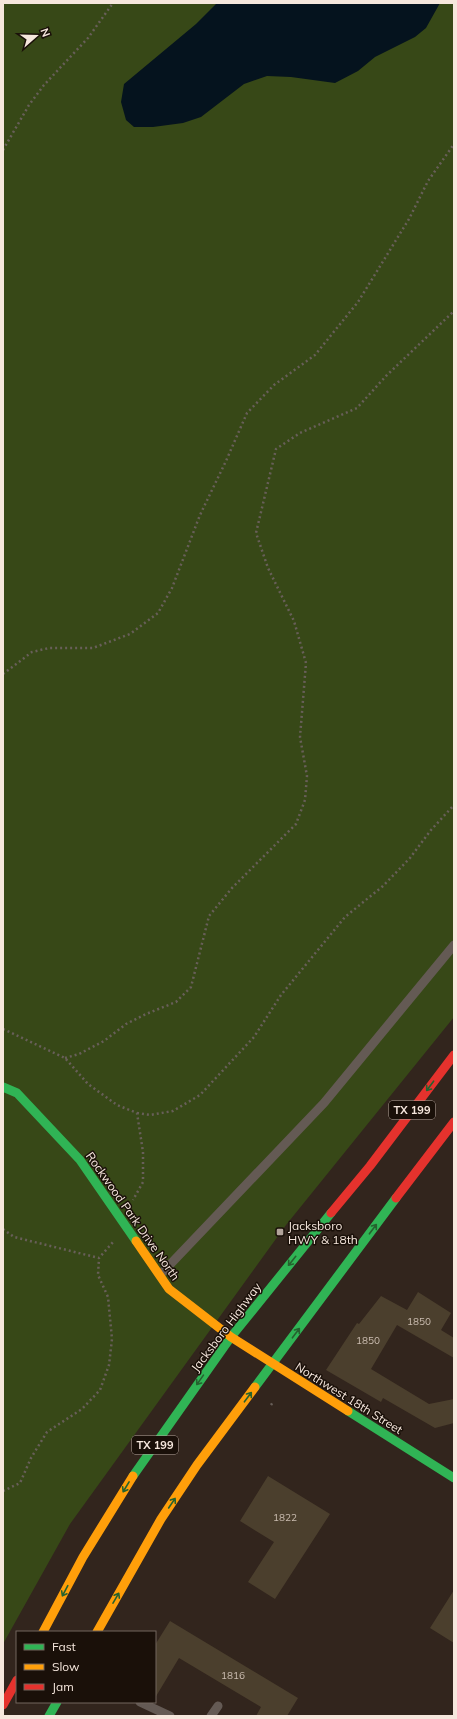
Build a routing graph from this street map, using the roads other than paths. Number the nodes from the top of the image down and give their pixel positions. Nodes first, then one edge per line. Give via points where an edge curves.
1 (454, 945) edge
2 (454, 1055) edge
3 (3, 1088) edge
4 (454, 1122) edge
5 (160, 1275) junction
6 (231, 1337) junction
7 (272, 1364) junction
8 (454, 1478) edge
9 (44, 1631) edge
10 (98, 1631) edge
11 (16, 1682) edge
12 (56, 1703) edge
13 (142, 1703) edge
14 (3, 1705) edge
15 (218, 1706) dead end
16 (49, 1716) edge
17 (170, 1716) edge
18 (210, 1716) edge

1 - 5 lane via 324,1103
2 -> 6 main road, Jacksboro Highway / TX 199 via 370,1166
3 - 5 main road, Rockwood Park Drive North via 17,1094 80,1160
7 -> 4 main road, TX 199
5 - 6 main road, Rockwood Park Drive North via 169,1289
6 - 7 main road, Northwest 18th Street
6 -> 9 main road, Jacksboro Highway / TX 199 via 131,1479 83,1557
7 - 8 main road, Northwest 18th Street
10 -> 7 main road, TX 199 via 161,1519 197,1465
11 - 14 main road
12 - 16 main road
13 - 17 lane
15 - 18 lane

